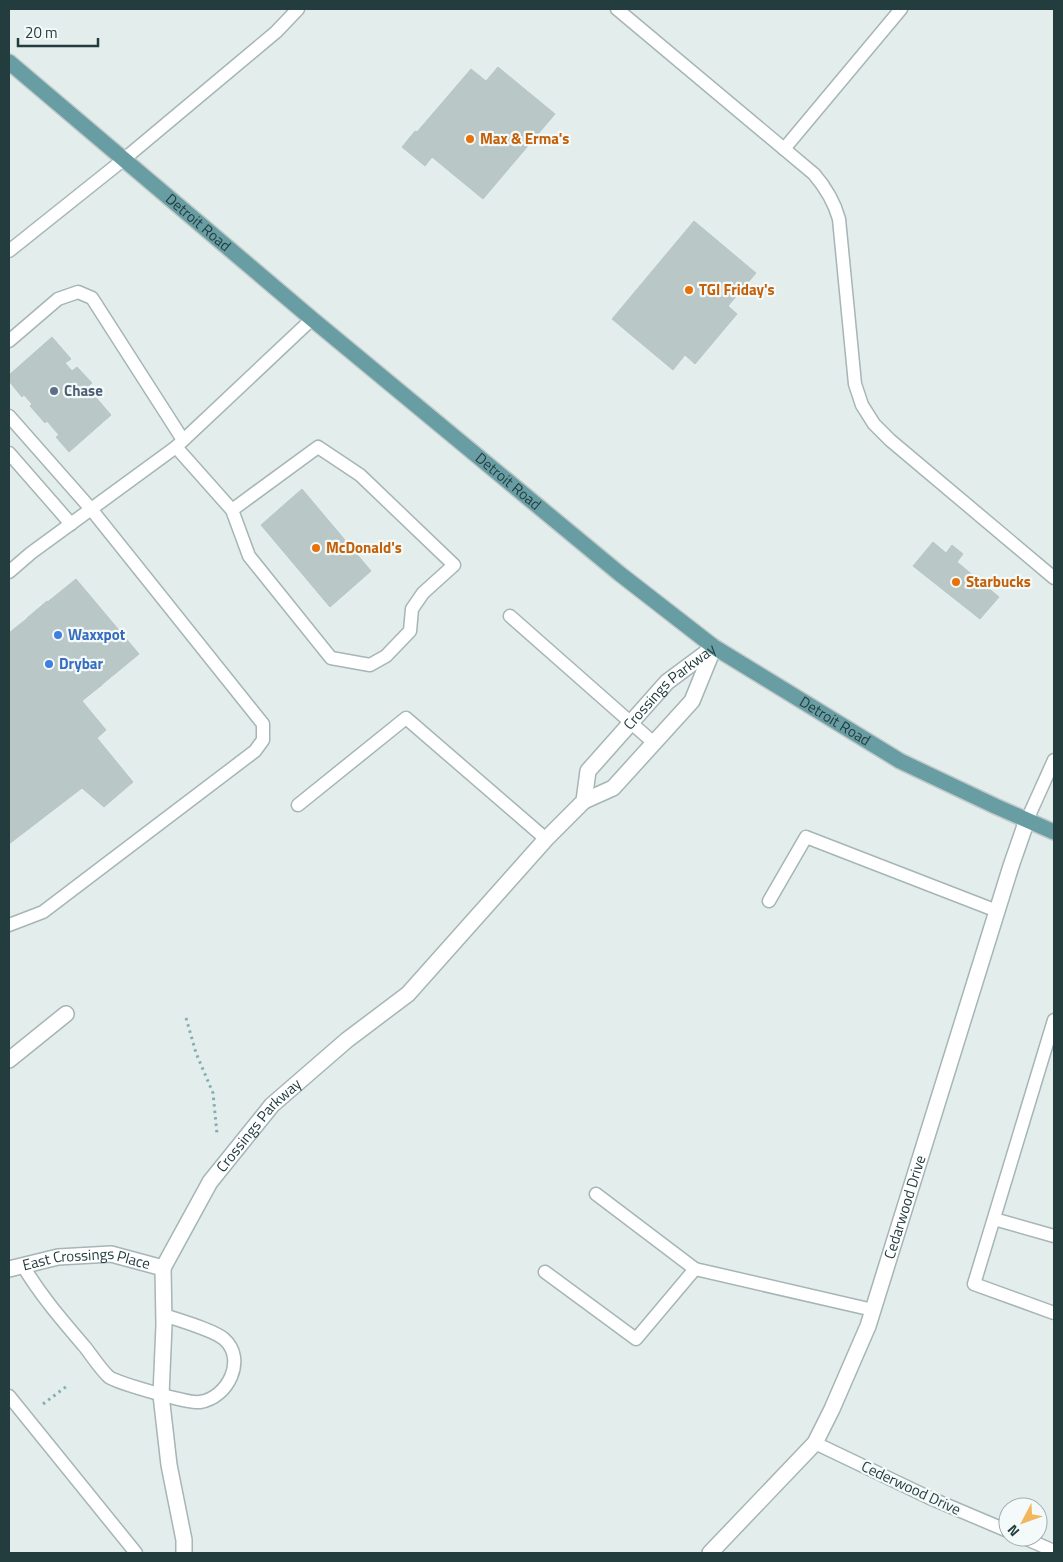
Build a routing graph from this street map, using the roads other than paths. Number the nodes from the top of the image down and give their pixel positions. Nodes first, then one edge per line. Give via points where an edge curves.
1 (298, 9) edge
2 (617, 9) edge
3 (900, 9) edge
4 (9, 62) edge
5 (784, 148) junction
6 (123, 160) junction
7 (9, 251) edge
8 (312, 320) junction
9 (9, 341) edge
10 (9, 416) edge
11 (180, 443) junction
12 (9, 453) edge
13 (91, 510) junction
14 (232, 510) junction
15 (71, 524) junction
16 (9, 572) edge
17 (1054, 578) edge
18 (510, 616) dead end
19 (714, 647) junction
20 (631, 723) junction
21 (654, 743) junction
22 (1054, 760) edge
23 (584, 801) junction
24 (298, 805) dead end
25 (1027, 820) junction
26 (1054, 832) edge
27 (546, 839) junction
28 (769, 901) dead end
29 (997, 911) junction
30 (9, 925) edge
31 (66, 1014) dead end
32 (1054, 1020) edge
33 (9, 1060) edge
34 (596, 1194) dead end
35 (994, 1219) junction
36 (1054, 1236) edge
37 (16, 1268) edge
38 (163, 1268) junction
39 (695, 1269) junction
40 (545, 1272) dead end
41 (873, 1310) junction
42 (1054, 1313) edge
43 (164, 1315) junction
44 (160, 1394) junction
45 (9, 1396) edge
46 (815, 1443) junction
47 (998, 1527) edge
48 (136, 1553) edge
49 (184, 1553) edge
50 (710, 1553) edge

1 - 6 lane via 276,32
2 - 5 lane
3 - 5 lane
4 - 6 main road, Detroit Road
5 - 17 lane via 818,178 836,208 841,229 852,368 865,410 890,440
6 - 7 lane
6 - 8 main road, Detroit Road
8 - 11 lane
8 - 19 main road, Detroit Road via 620,574
9 - 11 lane via 58,299 78,292 92,298
10 - 13 lane
11 - 13 lane
11 - 14 lane
12 - 15 lane
13 - 15 lane
13 - 30 lane via 263,724 264,740 255,751 44,912
14 - 14 lane via 249,556 331,658 370,665 386,656 410,631 412,609 423,593 454,565 360,475 318,447
15 - 16 lane
18 - 20 lane
19 - 20 street, Crossings Parkway via 667,682
19 - 21 street, Crossings Parkway via 692,701
19 - 25 main road, Detroit Road via 900,761
20 - 21 lane
20 - 23 street, Crossings Parkway via 588,771
21 - 23 street, Crossings Parkway via 613,788
22 - 25 lane
23 - 27 street, Crossings Parkway
24 - 27 lane via 406,718
25 - 26 main road, Detroit Road
25 - 29 street, Cedarwood Drive
27 - 38 street, Crossings Parkway via 408,994 347,1040 272,1105 210,1182
28 - 29 lane via 806,837
29 - 41 street, Cedarwood Drive
31 - 33 street
32 - 35 lane
34 - 39 lane
35 - 36 lane
35 - 42 lane via 974,1284
37 - 38 street, East Crossings Place via 58,1257 111,1254
37 - 44 lane via 110,1377
38 - 43 street, Crossings Parkway
39 - 40 lane via 636,1339
39 - 41 lane
41 - 46 street, Cedarwood Drive
43 - 44 street, Crossings Parkway
43 - 44 lane via 223,1338 235,1361 227,1385 212,1398 190,1402
44 - 49 street, Crossings Parkway
45 - 48 lane
46 - 47 lane, Cederwood Drive
46 - 50 street, Cedarwood Drive

